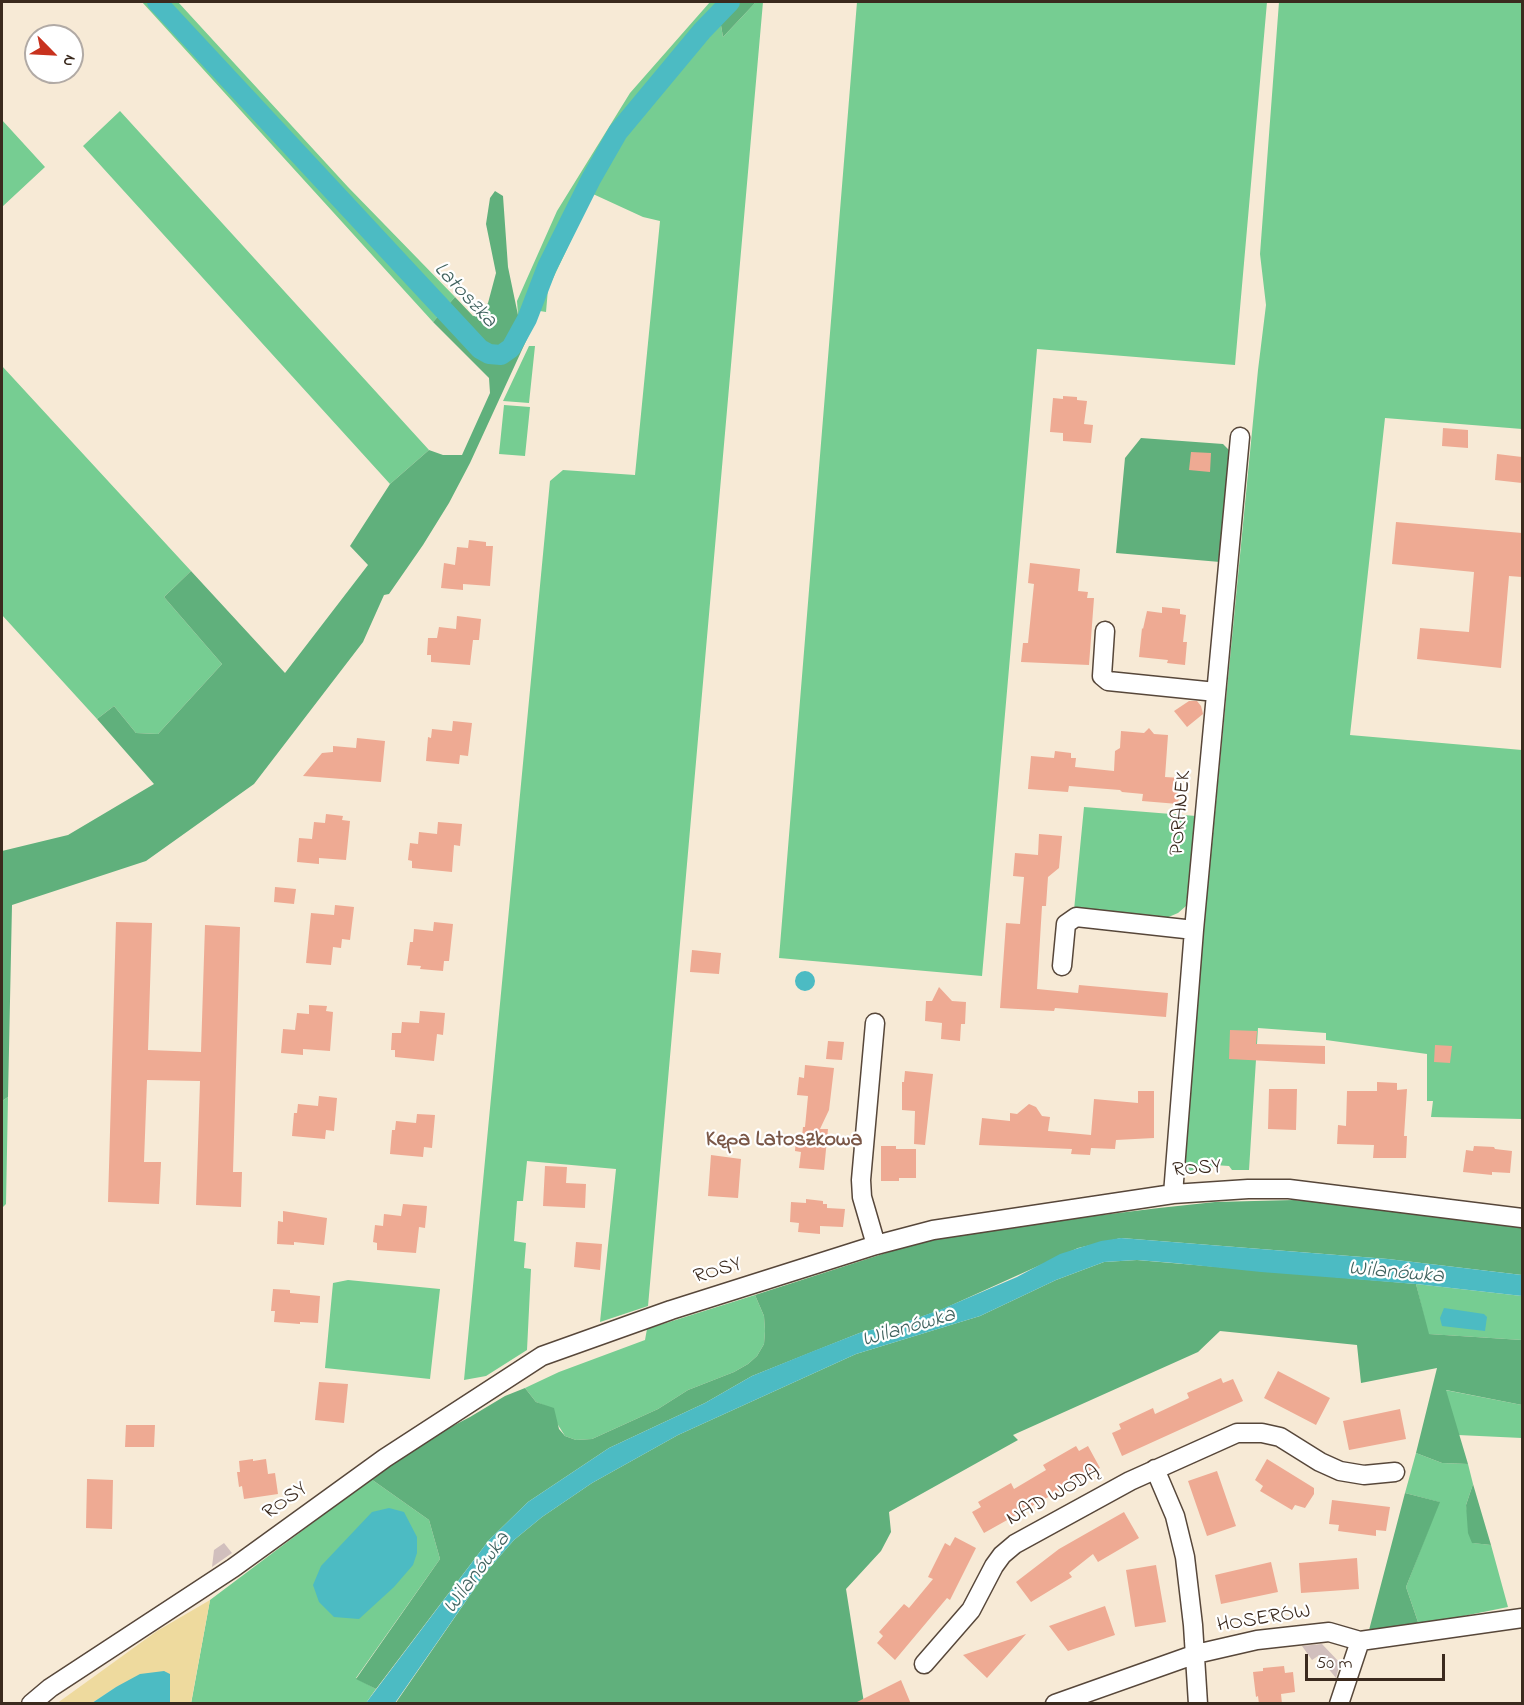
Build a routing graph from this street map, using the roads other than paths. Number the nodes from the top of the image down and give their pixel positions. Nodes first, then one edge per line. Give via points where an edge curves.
1 (1240, 437) dead end
2 (1105, 631) dead end
3 (1216, 692) junction
4 (1194, 930) junction
5 (1062, 966) dead end
6 (875, 1023) dead end
7 (1173, 1194) junction
8 (1522, 1218) edge
9 (876, 1245) junction
10 (1155, 1469) junction
11 (1395, 1472) dead end
12 (1522, 1618) edge
13 (1360, 1641) junction
14 (1196, 1654) junction
15 (924, 1664) dead end
16 (31, 1704) edge
17 (1054, 1704) edge
18 (1198, 1704) edge
19 (1339, 1704) edge

1 - 3 street, PORANEK
2 - 3 street via 1102,676 1108,681
3 - 4 street, PORANEK
4 - 5 street via 1076,917 1066,924
4 - 7 street, PORANEK
6 - 9 street via 861,1180
7 - 8 street, ROSY via 1289,1189
7 - 9 street, ROSY via 933,1230
9 - 16 street, ROSY via 542,1356 385,1458 233,1568
10 - 11 street, NAD WODĄ via 1237,1433 1254,1432 1280,1437 1340,1471 1364,1475
10 - 14 street via 1175,1516 1185,1557
10 - 15 street, NAD WODĄ via 1015,1544 1002,1555 971,1610
12 - 13 street, HOSERÓW
13 - 14 street, HOSERÓW via 1329,1632 1257,1640
13 - 19 street
14 - 17 street, HOSERÓW
14 - 18 street

